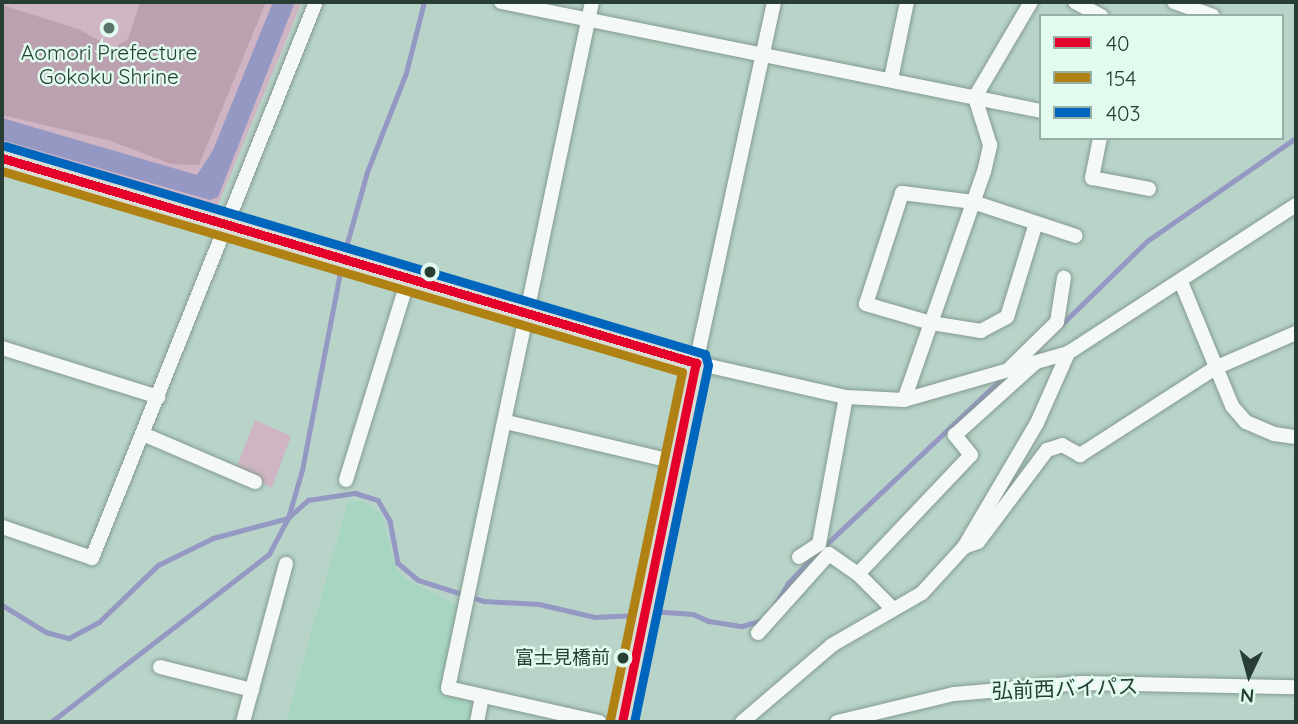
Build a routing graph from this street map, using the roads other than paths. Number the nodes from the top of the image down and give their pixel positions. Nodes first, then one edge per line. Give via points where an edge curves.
1 (316, 2) edge
2 (501, 2) edge
3 (592, 2) edge
4 (774, 2) edge
5 (907, 2) edge
6 (1031, 2) edge
7 (1075, 2) edge
8 (1174, 2) edge
9 (1097, 14) edge
10 (1207, 14) edge
11 (588, 18) junction
12 (764, 52) junction
13 (891, 79) junction
14 (975, 97) junction
15 (1039, 111) edge
16 (1100, 140) edge
17 (2, 158) edge
18 (1149, 189) dead end
19 (973, 202) junction
20 (1296, 205) edge
21 (226, 223) junction
22 (1036, 223) junction
23 (1076, 236) dead end
24 (409, 277) junction
25 (1064, 278) dead end
26 (1181, 282) junction
27 (530, 312) junction
28 (931, 323) junction
29 (1296, 332) edge
30 (2, 348) edge
31 (1068, 352) junction
32 (1039, 360) junction
33 (696, 363) junction
34 (1010, 368) junction
35 (1215, 368) junction
36 (158, 397) junction
37 (846, 397) junction
38 (904, 400) junction
39 (506, 422) junction
40 (143, 434) junction
41 (1296, 437) edge
42 (675, 462) junction
43 (346, 480) dead end
44 (255, 482) dead end
45 (2, 527) edge
46 (964, 547) junction
47 (799, 557) dead end
48 (286, 564) dead end
49 (858, 574) junction
50 (892, 608) junction
51 (758, 633) dead end
52 (160, 667) dead end
53 (1296, 687) edge
54 (251, 690) junction
55 (482, 696) junction
56 (243, 722) edge
57 (477, 722) edge
58 (599, 722) edge
59 (622, 722) edge
60 (742, 722) edge
61 (837, 722) edge

1 - 21 street
2 - 11 street
3 - 11 street
4 - 12 street
5 - 13 street
6 - 14 street
7 - 9 street
8 - 10 street
11 - 12 street
11 - 27 street
12 - 13 street
12 - 33 street
13 - 14 street
14 - 15 street
14 - 19 street via 990,145
16 - 18 street via 1092,178
17 - 21 main road
19 - 22 street
19 - 28 street
19 - 28 street via 902,193 866,304
20 - 26 street
21 - 24 main road
21 - 36 street
22 - 23 street
22 - 28 street via 1007,317 981,331
24 - 27 main road
24 - 43 street
25 - 34 street via 1057,322
26 - 31 street
26 - 35 street
27 - 33 main road
27 - 39 street
28 - 38 street
29 - 35 street
30 - 36 street
31 - 32 street
31 - 46 street via 1037,424
32 - 34 street
32 - 49 street via 955,435 971,454
33 - 37 street
33 - 42 main road
34 - 38 street
35 - 41 street via 1232,406 1246,422
35 - 46 street via 1080,455 1062,445 1047,450 978,542
36 - 40 street
37 - 38 street
37 - 47 street via 819,544
39 - 42 street
39 - 55 street via 448,688
40 - 44 street
40 - 45 street via 92,558
42 - 59 main road
46 - 50 street via 922,593
48 - 54 street
49 - 50 street
49 - 51 street via 829,554
50 - 60 street via 832,645
52 - 54 street
53 - 61 street, 弘前西バイパス via 1081,683 954,694
54 - 56 street
55 - 57 street
55 - 58 street

